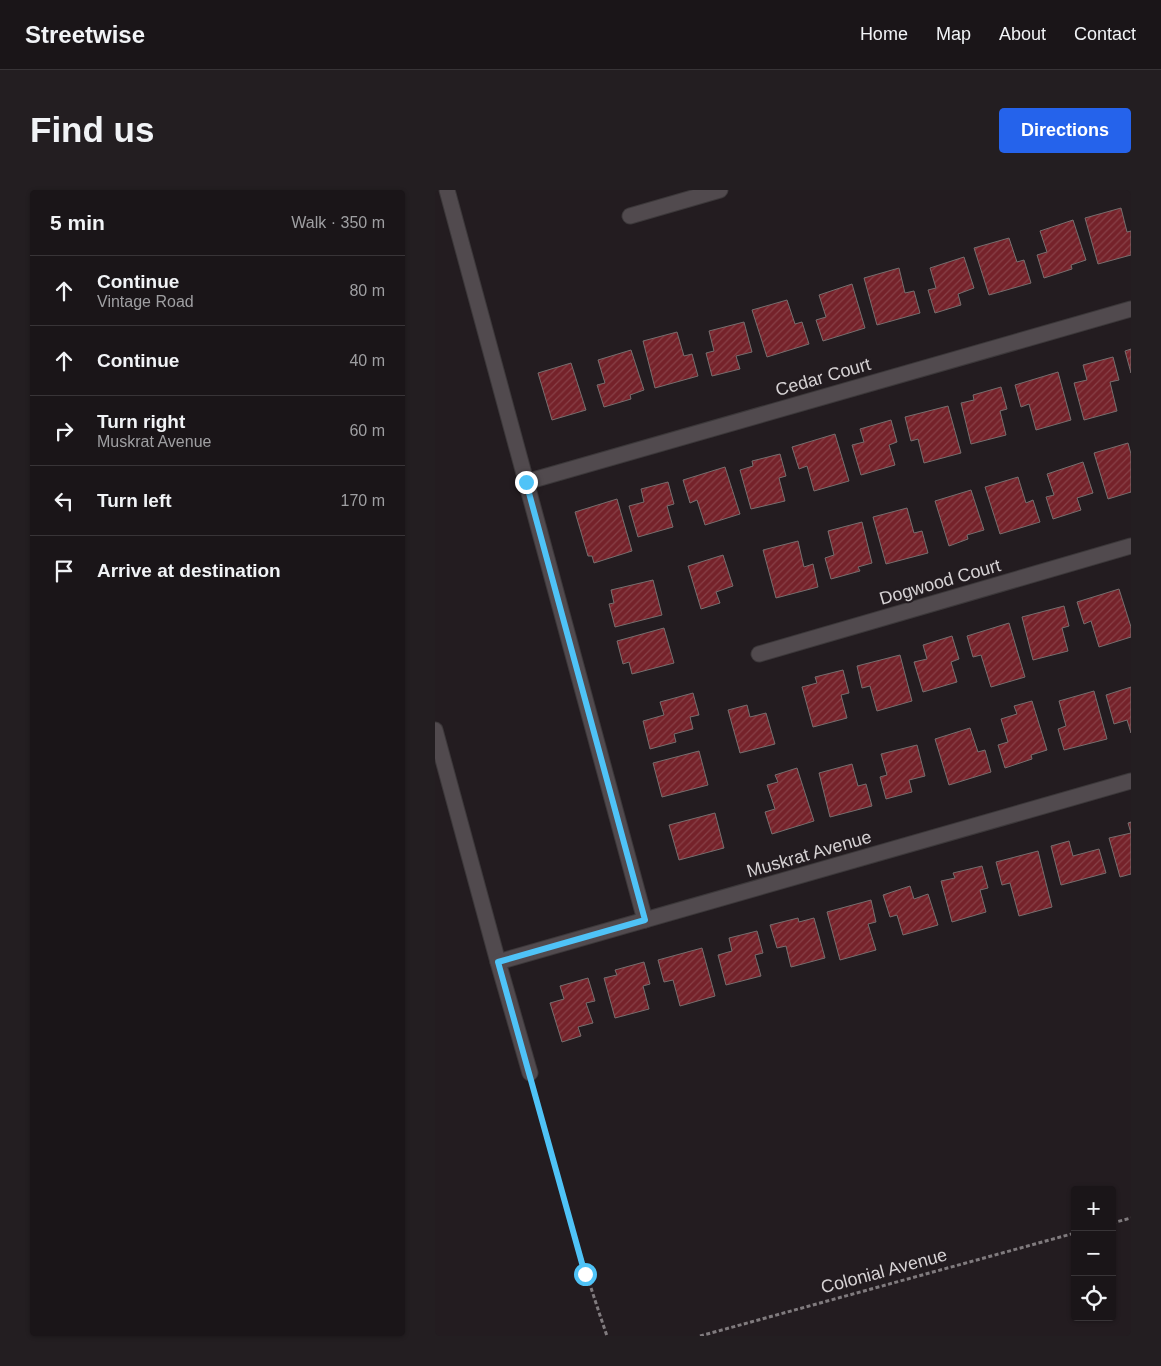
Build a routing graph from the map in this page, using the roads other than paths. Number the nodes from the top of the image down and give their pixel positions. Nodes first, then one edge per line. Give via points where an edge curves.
1 (447, 190) edge
2 (720, 190) edge
3 (630, 216) dead end
4 (1131, 309) edge
5 (526, 482) junction
6 (1131, 546) edge
7 (759, 654) dead end
8 (435, 730) edge
9 (1131, 781) edge
10 (645, 920) junction
11 (498, 962) junction
12 (530, 1073) road end

1 - 5 street
2 - 3 street
4 - 5 street, Cedar Court
5 - 10 street
6 - 7 street, Dogwood Court
8 - 11 street
9 - 10 street, Muskrat Avenue
10 - 11 street, Muskrat Avenue
11 - 12 street

